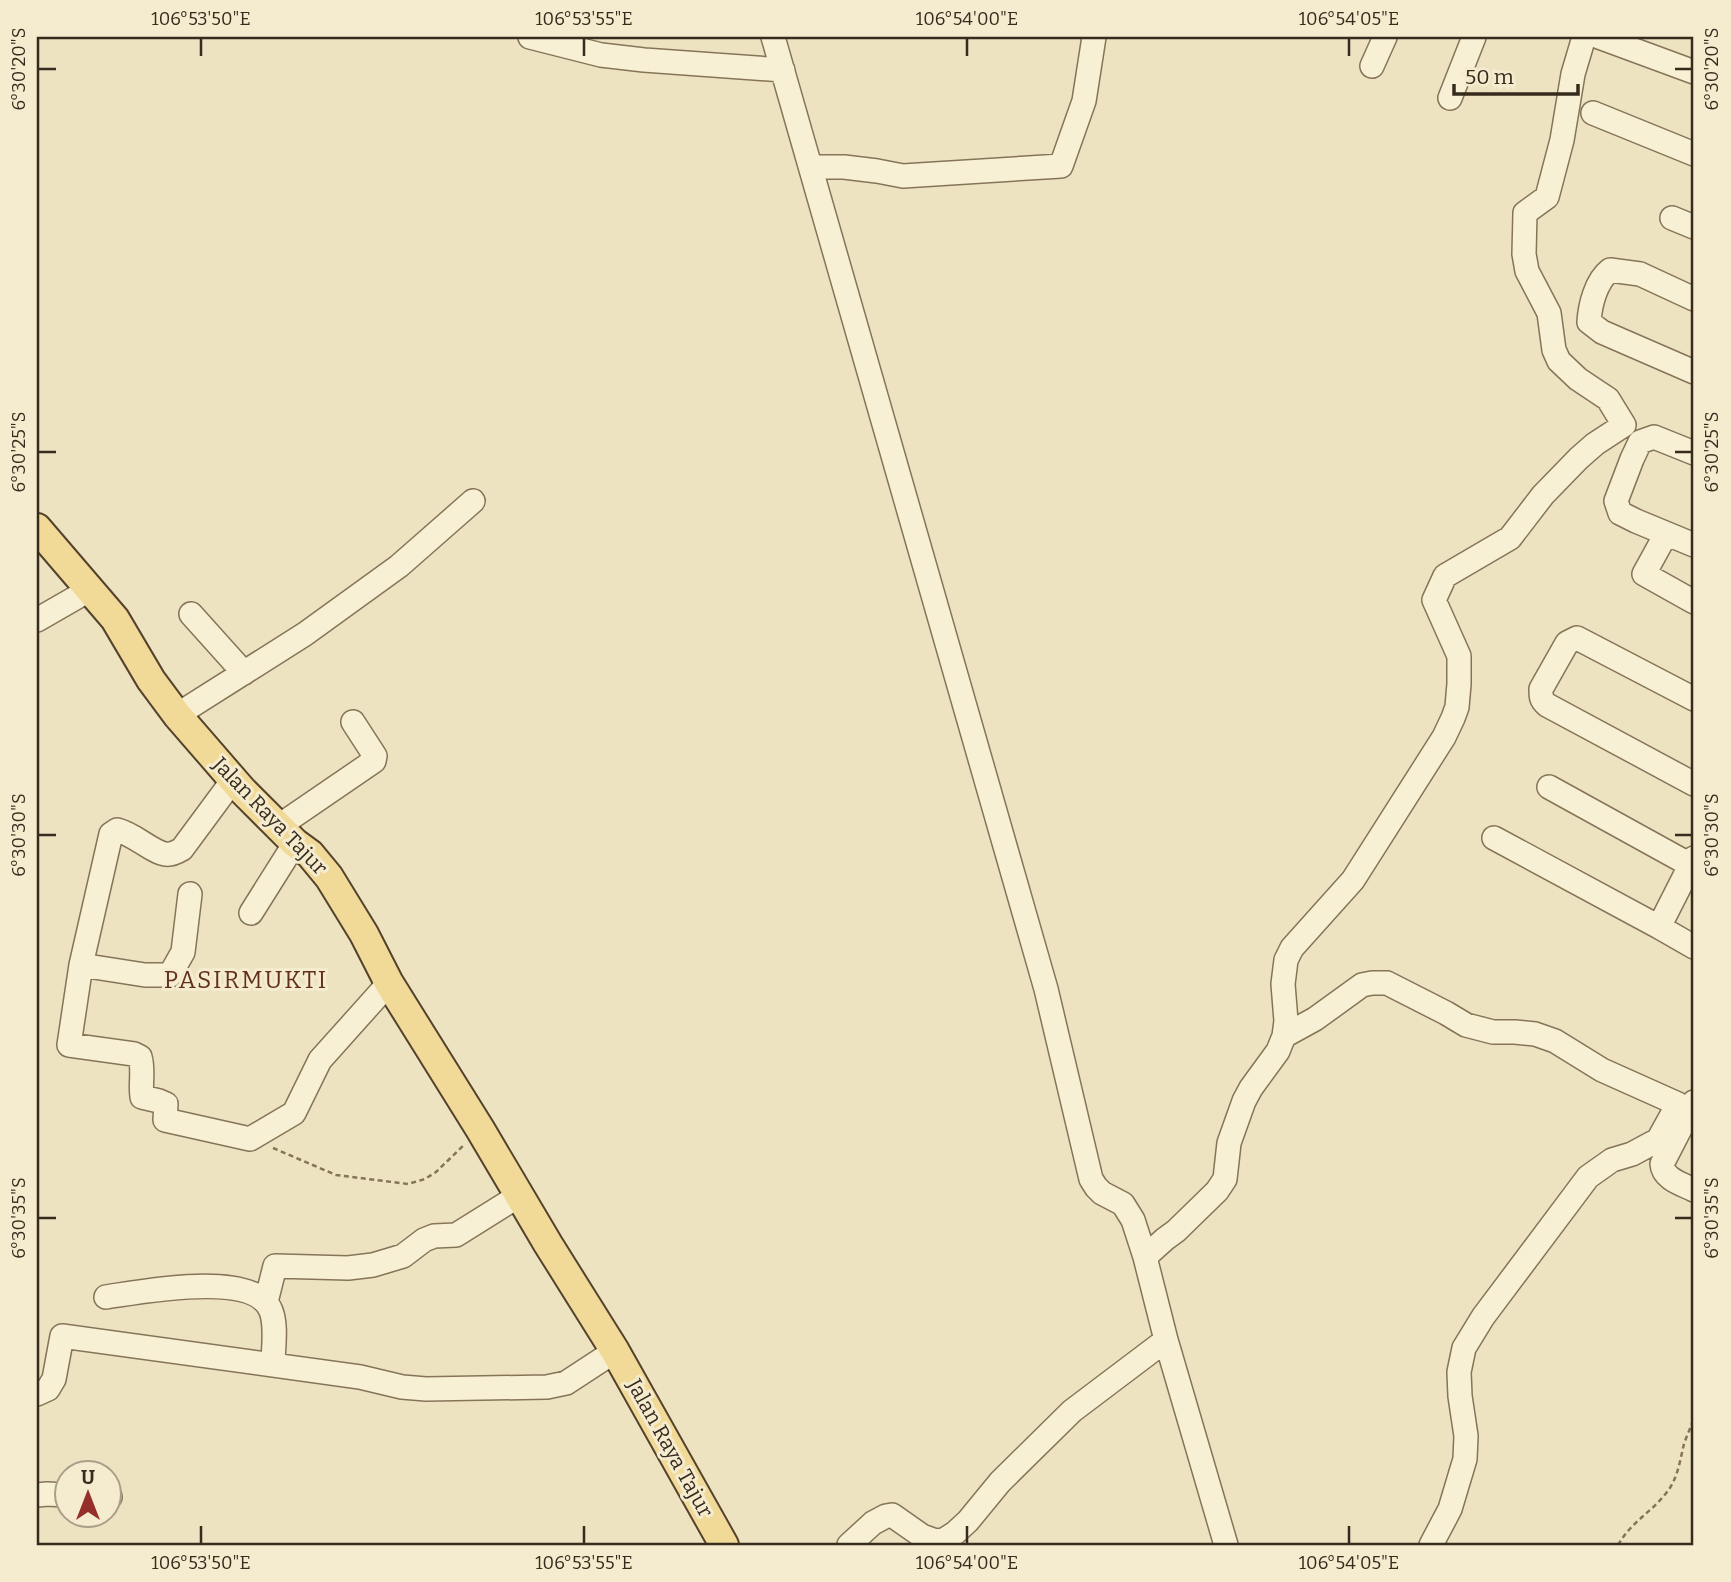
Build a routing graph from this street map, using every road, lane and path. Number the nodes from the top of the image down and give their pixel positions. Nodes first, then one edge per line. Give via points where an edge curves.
1 (530, 37) edge
2 (774, 37) edge
3 (1094, 37) edge
4 (1385, 37) edge
5 (1474, 37) edge
6 (1584, 37) edge
7 (1599, 37) edge
8 (1372, 66) dead end
9 (783, 70) junction
10 (1694, 72) edge
11 (1450, 98) dead end
12 (1593, 113) dead end
13 (1694, 154) edge
14 (811, 167) junction
15 (1672, 218) dead end
16 (1694, 227) edge
17 (1694, 299) edge
18 (1694, 372) edge
19 (1694, 453) edge
20 (473, 502) dead end
21 (37, 528) edge
22 (1666, 534) junction
23 (1694, 545) edge
24 (87, 586) junction
25 (1694, 601) edge
26 (191, 614) dead end
27 (37, 620) edge
28 (244, 673) junction
29 (1694, 699) edge
30 (177, 715) junction
31 (353, 722) dead end
32 (233, 780) junction
33 (1694, 784) edge
34 (1549, 787) dead end
35 (287, 834) junction
36 (1494, 838) dead end
37 (1693, 863) edge
38 (190, 894) dead end
39 (251, 913) dead end
40 (1659, 927) junction
41 (1694, 947) edge
42 (81, 965) junction
43 (389, 983) junction
44 (1284, 1036) junction
45 (1694, 1102) edge
46 (480, 1129) junction
47 (250, 1139) junction
48 (1694, 1190) edge
49 (520, 1195) junction
50 (1145, 1257) junction
51 (106, 1297) dead end
52 (266, 1302) junction
53 (1166, 1340) junction
54 (615, 1351) junction
55 (273, 1365) junction
56 (37, 1394) edge
57 (1694, 1418) edge
58 (724, 1545) edge
59 (849, 1545) edge
60 (1226, 1545) edge
61 (1431, 1545) edge
62 (1618, 1545) edge

1 - 9 street via 601,55
2 - 9 street
3 - 14 street via 1084,101 1061,166 903,176
4 - 8 street
5 - 11 street
6 - 44 street via 1547,197 1525,213 1524,254 1527,271 1549,313 1553,350 1559,361 1608,399 1624,425 1579,458 1510,538 1445,576 1434,600 1459,656 1454,718 1353,880 1292,948 1283,984
7 - 10 street
9 - 14 street
12 - 13 street
14 - 50 street via 1046,989 1091,1179 1129,1213
15 - 16 street
17 - 18 street via 1640,274 1609,270 1589,310 1589,322
19 - 22 street via 1654,437 1640,442 1616,501 1620,513
20 - 28 street via 398,566
21 - 24 main road, Jalan Raya Tajur
22 - 23 street
22 - 25 street via 1644,574
24 - 27 street
24 - 30 main road, Jalan Raya Tajur via 115,619
26 - 28 street
28 - 30 street
29 - 33 street via 1577,638 1567,643 1541,689 1543,702
30 - 32 main road, Jalan Raya Tajur
31 - 35 street via 374,761
32 - 35 main road, Jalan Raya Tajur
32 - 42 street via 175,853 163,854 126,832 111,834
34 - 37 street
35 - 39 street
35 - 43 main road, Jalan Raya Tajur via 329,877
36 - 40 street
37 - 40 street
38 - 42 street via 183,952 170,975
40 - 41 street
42 - 47 street via 68,1045 141,1057 142,1097 166,1104 165,1120
43 - 46 main road, Jalan Raya Tajur
43 - 47 street via 320,1060 294,1113
44 - 50 street via 1241,1109 1229,1143 1225,1179
44 - 61 street via 1363,985 1387,983 1466,1025 1555,1041 1602,1070 1678,1104 1658,1140 1612,1160 1588,1177 1464,1348 1459,1371 1465,1459 1450,1509
45 - 48 street via 1662,1164 1665,1175
46 - 47 path via 436,1172 408,1184 336,1175
46 - 49 main road, Jalan Raya Tajur
49 - 52 street via 456,1235 434,1236 403,1256 373,1265 275,1266
49 - 54 main road, Jalan Raya Tajur
50 - 53 street
51 - 52 street via 212,1286 255,1293
52 - 55 street via 271,1311
53 - 59 street via 1072,1411 955,1533 936,1541 886,1516
53 - 60 street
54 - 55 street via 566,1383 529,1389 402,1387
54 - 58 main road, Jalan Raya Tajur
55 - 56 street via 62,1336 54,1379 48,1389
57 - 62 path via 1667,1493

